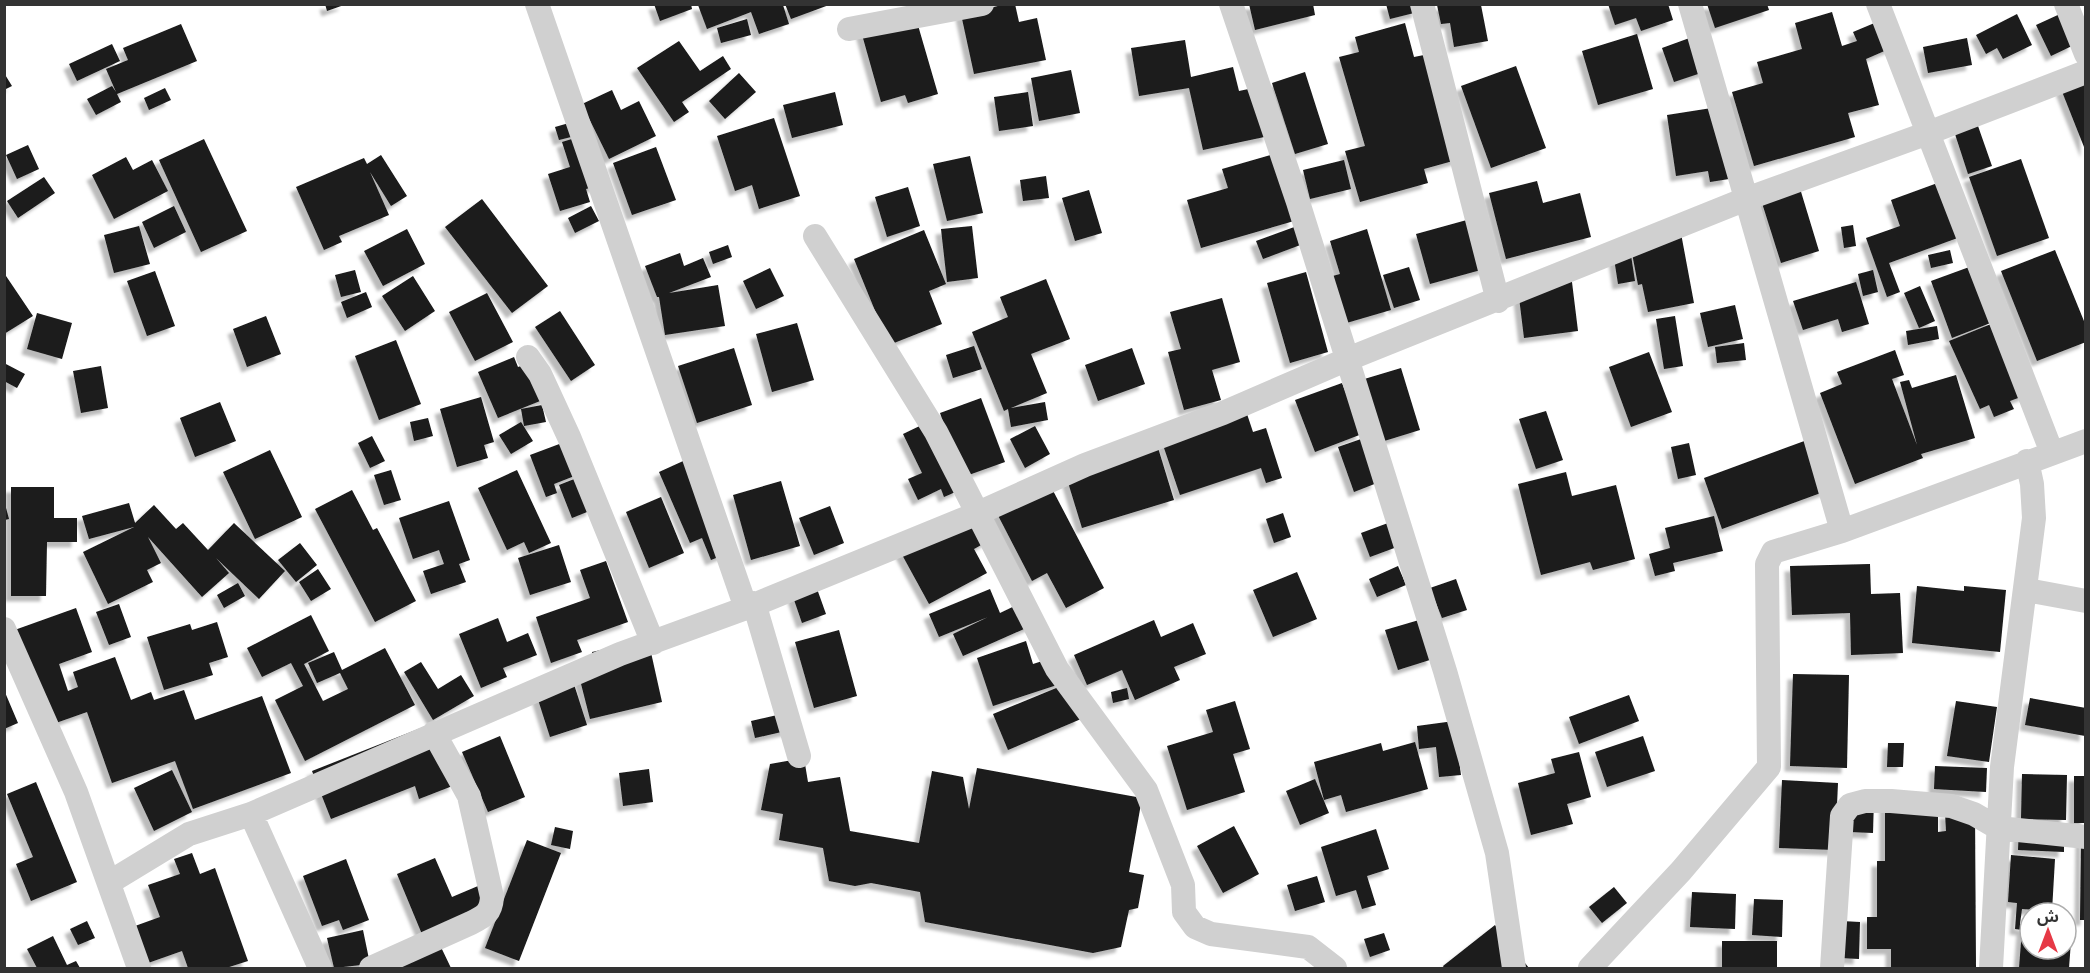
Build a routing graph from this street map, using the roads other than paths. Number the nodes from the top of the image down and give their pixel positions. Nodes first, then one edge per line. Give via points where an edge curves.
1 (537, 4) edge
2 (982, 4) edge
3 (1231, 4) edge
4 (1422, 4) edge
5 (1690, 4) edge
6 (1878, 4) edge
7 (2066, 4) edge
8 (849, 29) dead end
9 (2085, 54) edge
10 (2085, 72) edge
11 (1928, 133) junction
12 (1746, 199) junction
13 (815, 236) dead end
14 (1498, 301) junction
15 (528, 357) dead end
16 (1348, 359) junction
17 (2085, 441) edge
18 (2052, 453) junction
19 (2027, 461) junction
20 (976, 514) junction
21 (1842, 531) junction
22 (2027, 590) junction
23 (2085, 601) edge
24 (750, 605) junction
25 (4, 629) edge
26 (653, 643) junction
27 (434, 733) junction
28 (799, 756) dead end
29 (251, 814) junction
30 (1998, 828) junction
31 (2085, 837) edge
32 (110, 882) junction
33 (139, 969) edge
34 (320, 969) edge
35 (371, 969) edge
36 (1335, 969) edge
37 (1514, 969) edge
38 (1590, 969) edge
39 (1832, 969) edge
40 (1991, 969) edge

1 - 24 street
2 - 8 street
3 - 16 street
4 - 14 street
5 - 12 street
6 - 11 street
7 - 9 street
10 - 11 street
11 - 12 street
11 - 18 street
12 - 14 street
12 - 21 street
13 - 20 street via 936,432
14 - 16 street
15 - 26 street via 569,437
16 - 20 street via 1223,413 1085,465
16 - 37 street via 1497,853
17 - 18 street
18 - 19 street
19 - 21 street
19 - 22 street via 2034,518
20 - 24 street
20 - 36 street via 1057,669 1146,790 1183,885 1184,912 1195,927 1211,934 1308,947
21 - 38 street via 1773,552 1767,564 1769,767 1681,871
22 - 23 street
22 - 30 street via 2002,767
24 - 26 street
24 - 28 street
25 - 32 street via 76,792
26 - 27 street
27 - 29 street
27 - 35 street via 469,796 492,897 491,908 471,923
29 - 32 street via 189,834
29 - 34 street
30 - 31 street
30 - 39 street via 1951,806 1891,801 1850,805 1842,816
30 - 40 street
32 - 33 street

